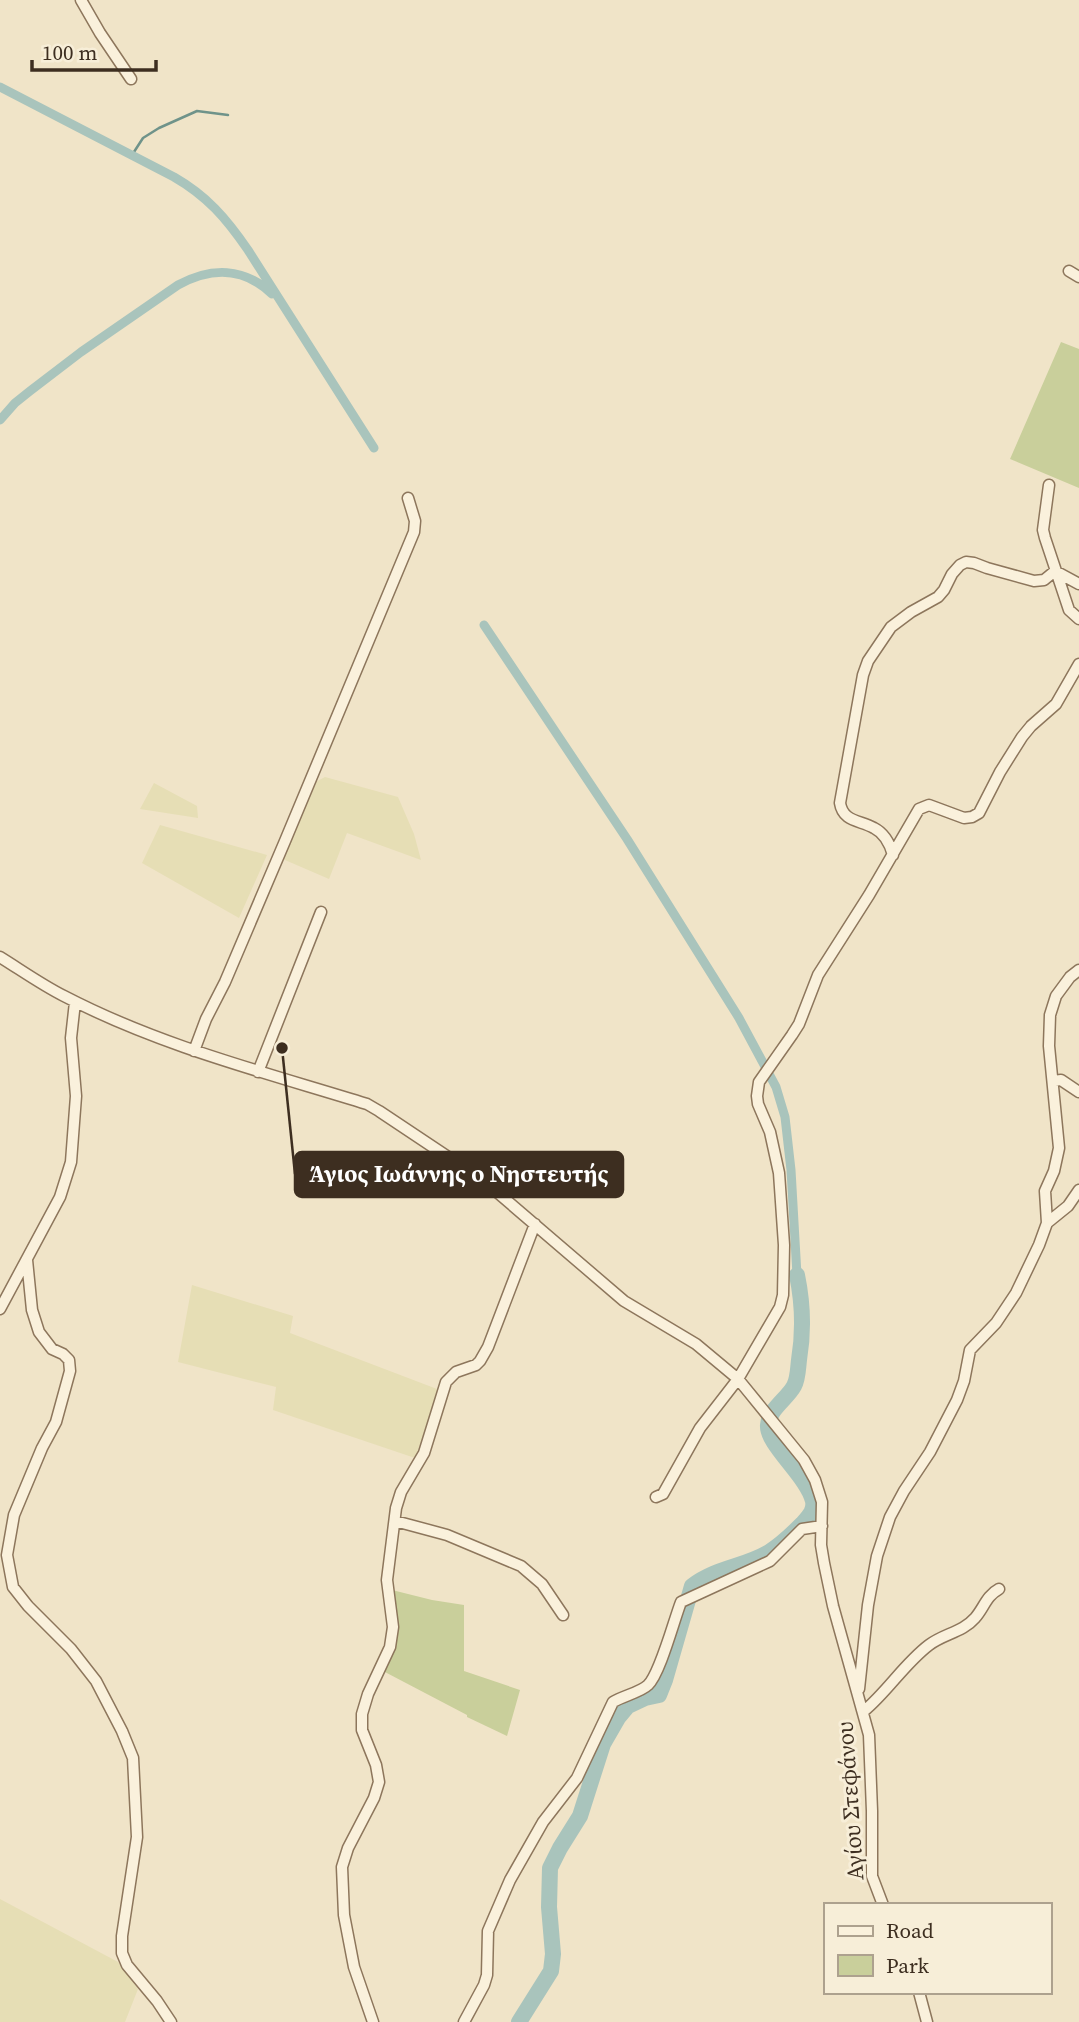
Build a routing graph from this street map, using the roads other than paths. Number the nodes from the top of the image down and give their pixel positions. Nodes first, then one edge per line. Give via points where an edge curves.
1 (81, 0) edge
2 (131, 79) dead end
3 (1069, 271) dead end
4 (1079, 277) edge
5 (1049, 485) dead end
6 (408, 498) dead end
7 (1055, 571) junction
8 (1079, 584) edge
9 (1079, 619) edge
10 (1079, 664) edge
11 (893, 855) junction
12 (321, 912) dead end
13 (0, 957) edge
14 (1079, 970) edge
15 (75, 1002) junction
16 (194, 1051) junction
17 (258, 1072) junction
18 (1053, 1081) junction
19 (1079, 1092) edge
20 (1079, 1190) edge
21 (1047, 1223) junction
22 (535, 1224) junction
23 (27, 1260) junction
24 (0, 1309) edge
25 (738, 1379) junction
26 (656, 1497) dead end
27 (395, 1521) junction
28 (822, 1526) junction
29 (999, 1589) dead end
30 (563, 1615) dead end
31 (858, 1693) junction
32 (864, 1711) junction
33 (882, 1903) edge
34 (920, 1994) edge
35 (171, 2022) edge
36 (373, 2022) edge
37 (464, 2022) edge
38 (927, 2022) edge

1 - 2 street
3 - 4 street
5 - 7 street via 1044,530
6 - 16 street via 414,532
7 - 8 street
7 - 9 street via 1069,610
7 - 11 street via 1034,581 963,563 938,597 891,627 868,661 852,725 840,807 847,817 878,831
10 - 11 street via 1056,704 1022,737 979,813 961,817 923,806
11 - 25 street via 831,952 799,1024 759,1082 758,1104 779,1173 784,1278 780,1307
12 - 17 street
13 - 15 street, Αγίου Στεφάνου
14 - 18 street via 1061,989 1050,1015
15 - 16 street, Αγίου Στεφάνου
15 - 23 street via 71,1162 60,1197
16 - 17 street, Αγίου Στεφάνου
17 - 22 street, Αγίου Στεφάνου via 367,1104 484,1181
18 - 19 street via 1061,1080
18 - 21 street via 1059,1148 1045,1191
20 - 21 street
21 - 31 street via 1016,1293 996,1324 970,1350 957,1401 890,1517 868,1605
22 - 25 street, Αγίου Στεφάνου via 624,1301 696,1344
22 - 27 street via 488,1347 480,1361 446,1382 424,1452 401,1492
23 - 24 street
23 - 35 street via 32,1310 40,1332 52,1349 69,1360 70,1371 56,1422 14,1515 7,1555 13,1587 96,1681 133,1758 137,1837 122,1953
25 - 26 street via 700,1427 663,1494
25 - 28 street, Αγίου Στεφάνου via 816,1480
27 - 30 street via 447,1535 521,1566 542,1584
27 - 36 street via 387,1580 393,1627 390,1647 362,1714 362,1730 379,1782 342,1867 344,1915 354,1967
28 - 31 street, Αγίου Στεφάνου via 826,1574
28 - 37 street via 802,1529 770,1561 681,1602 655,1677 646,1688 613,1702 577,1778 543,1822 510,1880 488,1931 484,1985
29 - 32 street via 975,1619 928,1646
31 - 32 street, Αγίου Στεφάνου
32 - 33 street, Αγίου Στεφάνου via 871,1752 872,1876
34 - 38 street

